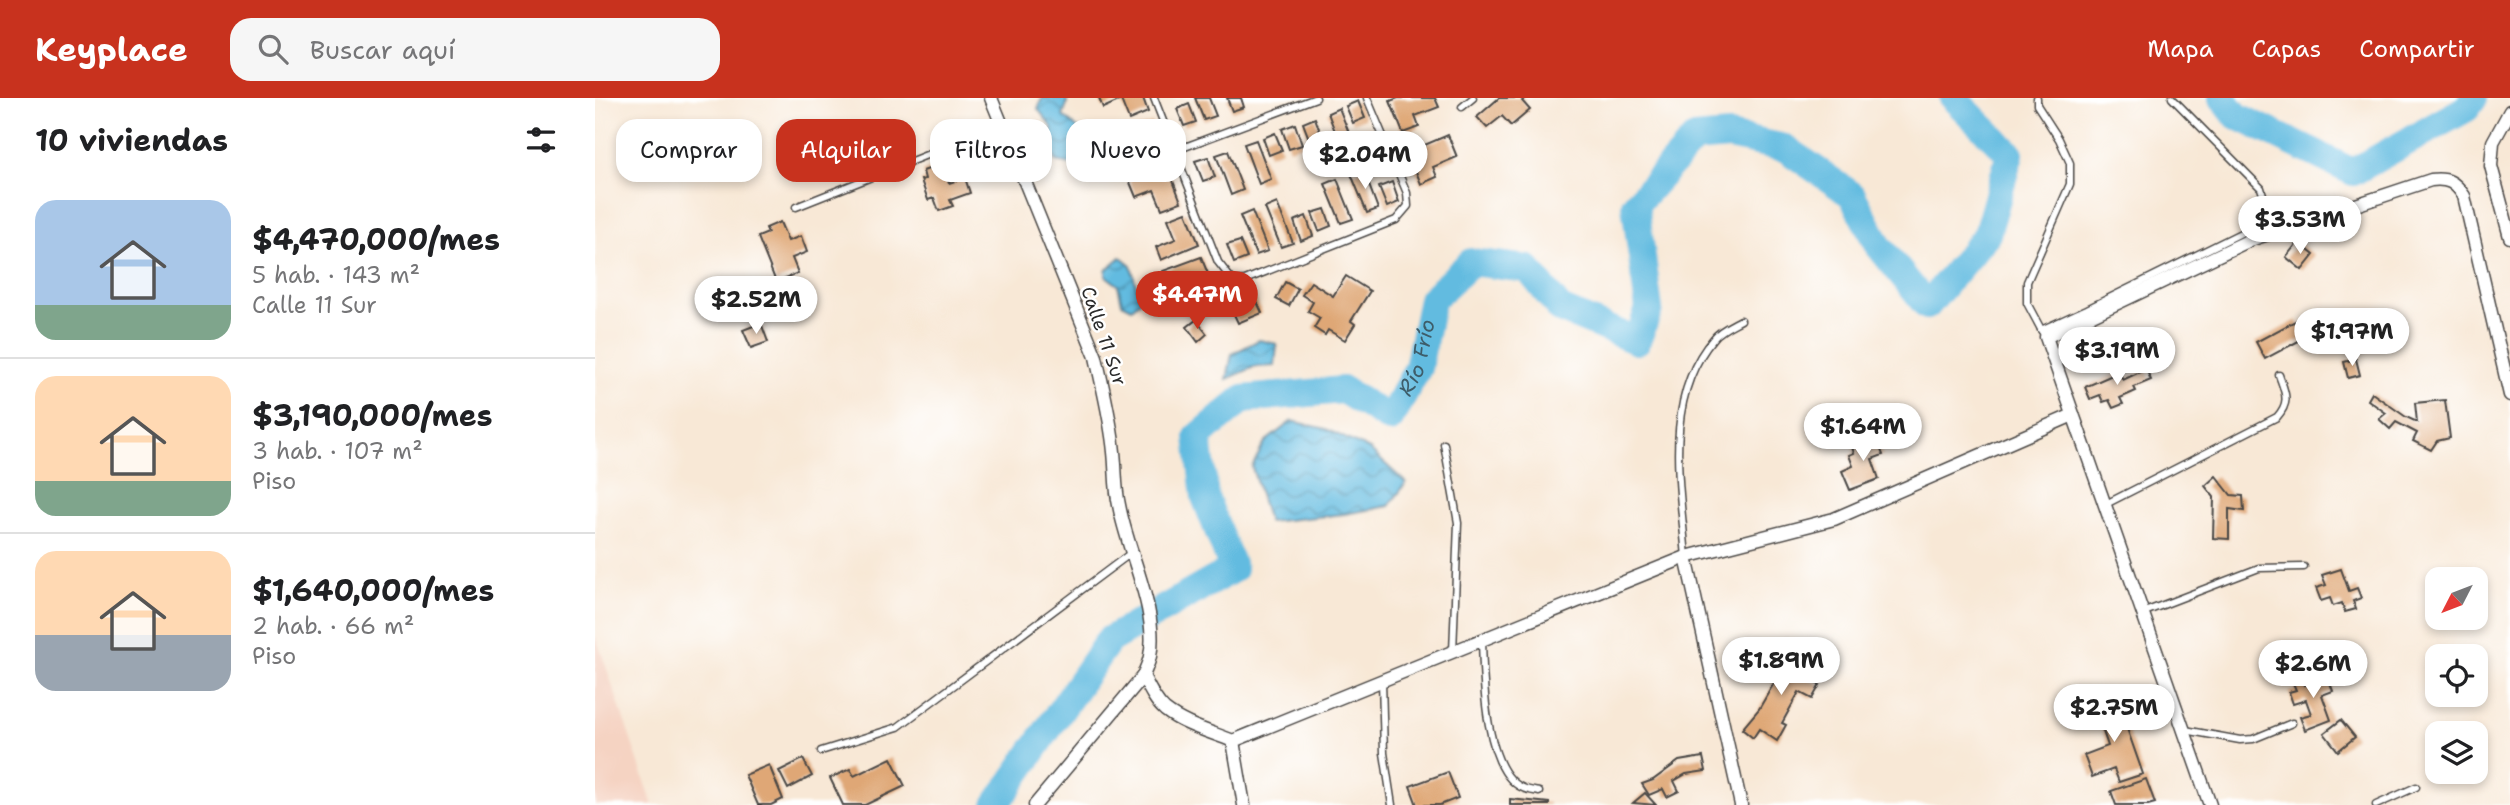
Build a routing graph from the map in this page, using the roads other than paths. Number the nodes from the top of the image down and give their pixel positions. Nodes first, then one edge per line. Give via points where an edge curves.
1 (991, 98) edge
2 (1154, 98) edge
3 (1316, 98) edge
4 (1367, 98) edge
5 (1473, 98) edge
6 (2037, 98) edge
7 (2172, 98) edge
8 (1462, 107) dead end
9 (2510, 111) edge
10 (1000, 119) edge
11 (1162, 119) edge
12 (1186, 147) edge
13 (930, 154) edge
14 (1186, 181) edge
15 (1025, 182) edge
16 (796, 207) dead end
17 (2510, 236) edge
18 (1741, 320) dead end
19 (2043, 334) junction
20 (2279, 374) dead end
21 (2510, 395) edge
22 (2073, 415) junction
23 (1444, 444) dead end
24 (2104, 505) junction
25 (1131, 553) junction
26 (1686, 557) junction
27 (2304, 567) dead end
28 (2143, 613) junction
29 (1482, 639) junction
30 (1453, 652) junction
31 (1143, 676) junction
32 (1382, 680) junction
33 (2292, 723) dead end
34 (2185, 730) junction
35 (1233, 741) junction
36 (821, 751) dead end
37 (2416, 787) dead end
38 (1539, 792) dead end
39 (1035, 805) edge
40 (1244, 805) edge
41 (1392, 805) edge
42 (1741, 805) edge
43 (2210, 805) edge
44 (2376, 805) edge

1 - 10 street, Calle 11 Sur
2 - 11 lane
3 - 12 lane
4 - 14 lane via 1407,193 1408,206 1396,220 1233,281 1218,262
5 - 8 lane
6 - 19 lane via 2070,163 2070,184 2027,282 2027,303
7 - 19 lane via 2261,188 2263,216 2253,227
9 - 17 street via 2493,142 2491,166
13 - 16 lane
15 - 25 street, Calle 11 Sur via 1096,357 1106,398 1118,501
18 - 26 lane via 1715,336 1697,362 1679,415
19 - 21 street via 2250,240 2445,178 2464,196
19 - 22 street
20 - 24 lane via 2286,397 2285,408 2277,416
22 - 24 street
22 - 26 street via 1834,519
23 - 30 lane via 1458,523
24 - 28 street
25 - 31 street, Calle 11 Sur via 1145,596 1151,638
25 - 36 lane via 898,727
26 - 29 street
26 - 42 street
27 - 28 lane via 2259,568
28 - 34 street
29 - 30 street
29 - 38 lane via 1488,727 1501,763 1513,781
30 - 32 street
31 - 35 street via 1165,710
31 - 39 street
32 - 35 street
32 - 41 lane via 1384,753
33 - 34 lane via 2240,740
34 - 43 street
35 - 40 street
37 - 44 lane

